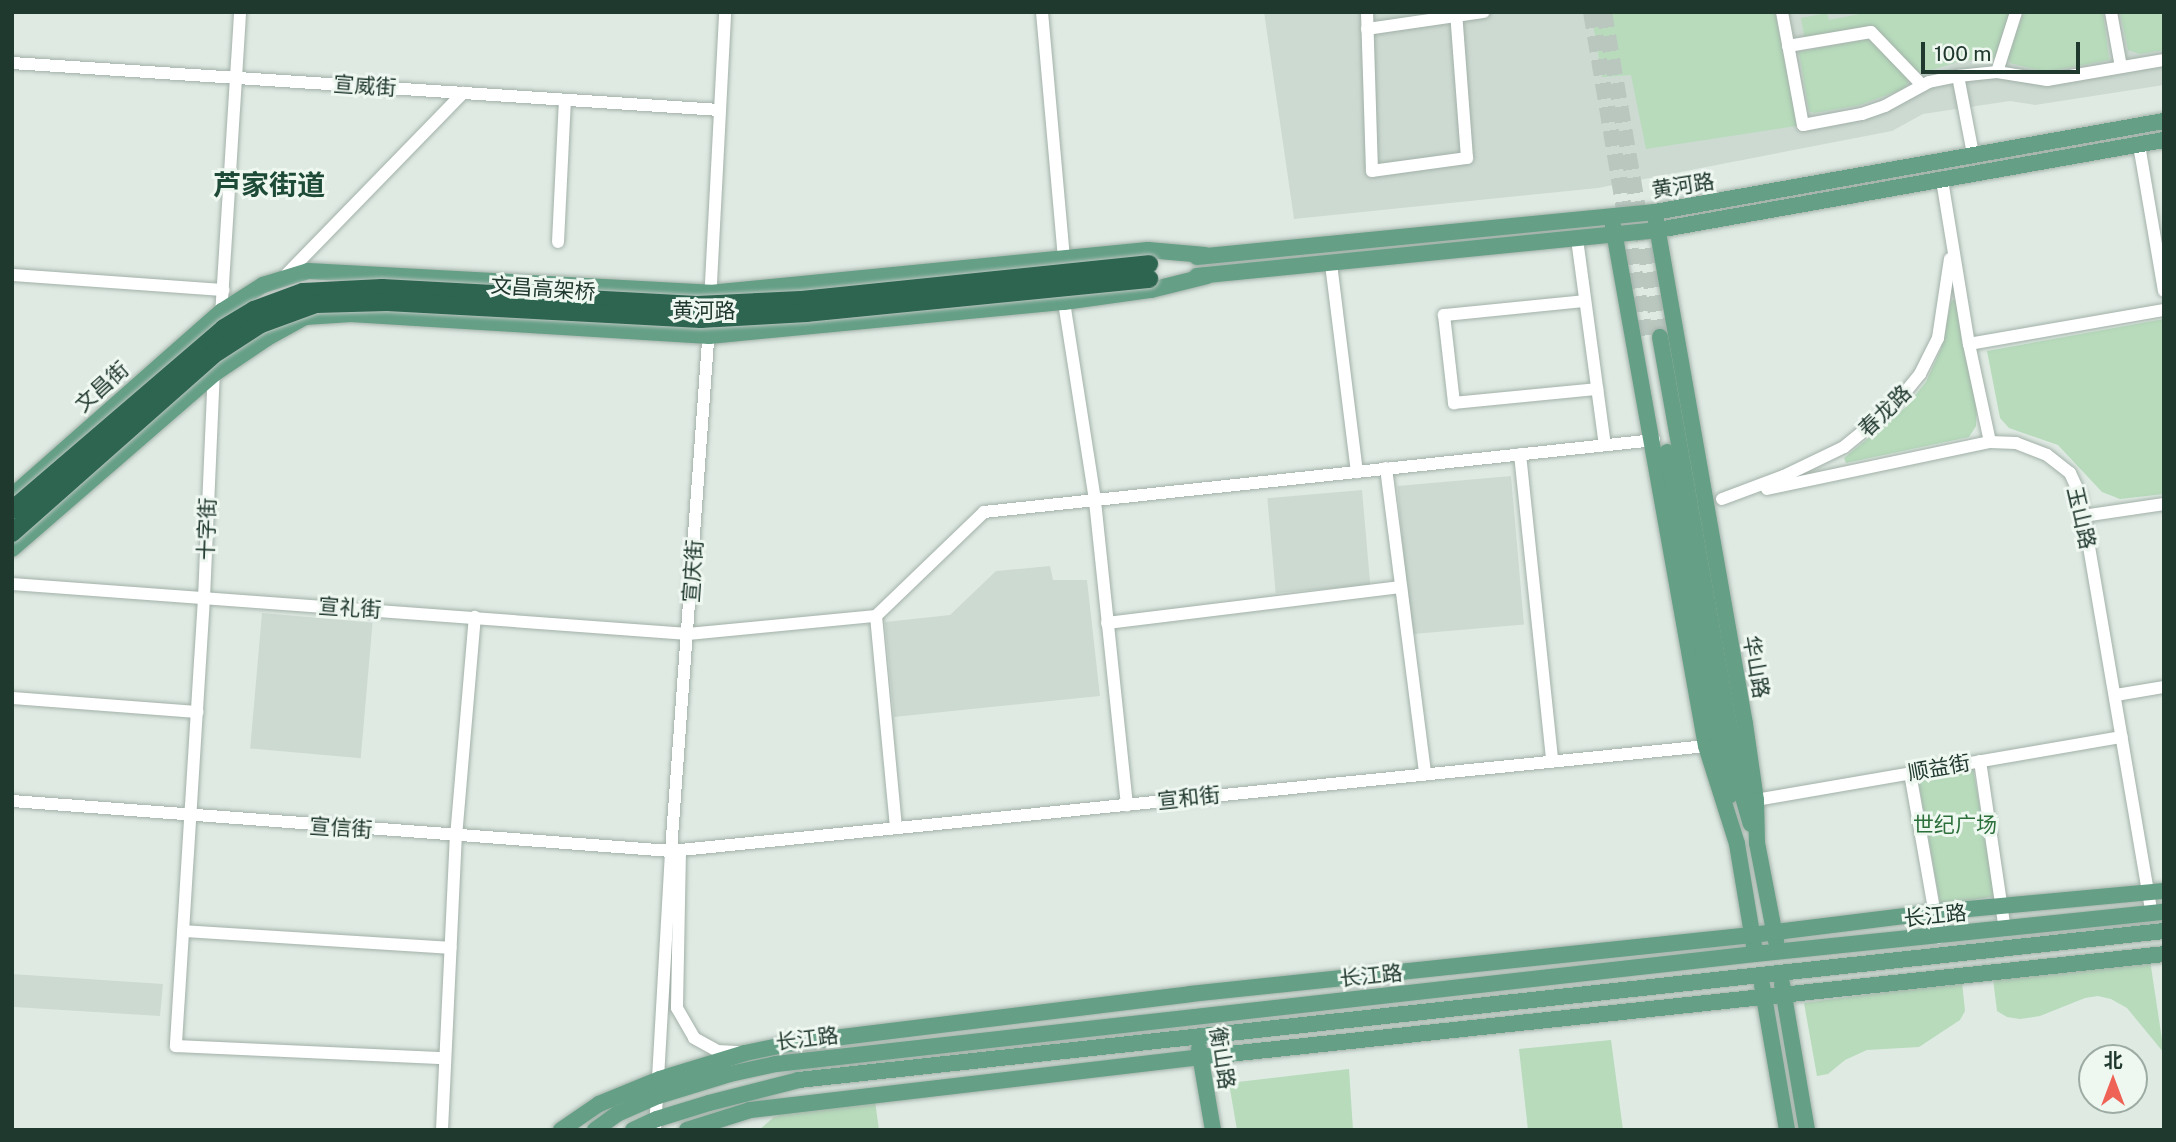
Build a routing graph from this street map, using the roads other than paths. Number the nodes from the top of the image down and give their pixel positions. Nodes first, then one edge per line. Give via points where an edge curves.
1 (240, 12) edge
2 (725, 12) edge
3 (1042, 12) edge
4 (1367, 12) edge
5 (1484, 12) edge
6 (1782, 12) edge
7 (2016, 12) edge
8 (2111, 12) edge
9 (1456, 14) edge
10 (1367, 29) junction
11 (1788, 46) junction
12 (2164, 60) edge
13 (12, 63) edge
14 (2121, 67) junction
15 (1997, 72) junction
16 (1958, 76) junction
17 (236, 78) junction
18 (1922, 85) junction
19 (463, 93) junction
20 (565, 100) junction
21 (719, 110) junction
22 (2164, 121) edge
23 (2164, 140) edge
24 (2138, 145) junction
25 (1973, 155) junction
26 (1942, 180) junction
27 (1655, 212) junction
28 (1612, 217) junction
29 (1658, 230) junction
30 (1615, 235) junction
31 (1577, 239) junction
32 (558, 242) dead end
33 (1952, 244) junction
34 (1205, 255) junction
35 (1064, 258) junction
36 (1331, 264) junction
37 (1149, 271) junction
38 (12, 275) edge
39 (1207, 276) junction
40 (284, 277) junction
41 (223, 290) junction
42 (2164, 291) edge
43 (710, 293) junction
44 (1586, 301) junction
45 (1064, 302) junction
46 (2164, 310) edge
47 (222, 311) junction
48 (709, 335) junction
49 (1969, 344) junction
50 (214, 374) junction
51 (1597, 389) junction
52 (1654, 440) junction
53 (1990, 442) junction
54 (1605, 445) junction
55 (1520, 454) junction
56 (1386, 468) junction
57 (1357, 472) junction
58 (12, 496) edge
59 (1722, 499) junction
60 (1095, 501) junction
61 (1705, 502) junction
62 (2164, 504) edge
63 (12, 510) edge
64 (2083, 516) junction
65 (12, 533) edge
66 (12, 549) edge
67 (12, 584) edge
68 (1401, 587) junction
69 (204, 598) junction
70 (876, 616) junction
71 (475, 617) junction
72 (1107, 623) junction
73 (688, 634) junction
74 (2164, 687) edge
75 (2116, 695) junction
76 (12, 698) edge
77 (197, 712) junction
78 (2122, 737) junction
79 (1706, 746) junction
80 (1552, 761) junction
81 (1980, 761) junction
82 (1910, 773) junction
83 (1425, 774) junction
84 (1756, 800) junction
85 (12, 801) edge
86 (1127, 805) junction
87 (190, 817) junction
88 (896, 828) junction
89 (456, 837) junction
90 (1757, 843) junction
91 (1737, 844) junction
92 (676, 851) junction
93 (2157, 891) edge
94 (2003, 906) junction
95 (1936, 912) junction
96 (2158, 913) edge
97 (2005, 930) junction
98 (183, 931) junction
99 (2164, 931) edge
100 (1774, 932) junction
101 (1752, 935) junction
102 (1939, 937) junction
103 (450, 948) junction
104 (1778, 952) junction
105 (1755, 954) junction
106 (2164, 954) edge
107 (1780, 972) junction
108 (1760, 974) junction
109 (1190, 994) junction
110 (1784, 994) junction
111 (1764, 995) junction
112 (1194, 1017) junction
113 (1197, 1037) junction
114 (745, 1052) junction
115 (1201, 1057) junction
116 (444, 1058) junction
117 (660, 1079) junction
118 (658, 1096) junction
119 (656, 1124) edge
120 (442, 1130) edge
121 (561, 1130) edge
122 (595, 1130) edge
123 (633, 1130) edge
124 (687, 1130) edge
125 (1213, 1130) edge
126 (1787, 1130) edge
127 (1807, 1130) edge

1 - 17 street, 十字街
2 - 21 street, 宣庆街
3 - 35 street
4 - 10 street
5 - 9 street
6 - 11 street
7 - 15 street
8 - 14 street
9 - 10 street
9 - 10 street via 1467,158 1373,171
11 - 18 street via 1871,32
11 - 18 street via 1802,125 1862,114
12 - 14 street
13 - 17 street, 宣威街
14 - 15 street via 2048,80
15 - 16 street
16 - 18 street
16 - 25 street
17 - 19 street, 宣威街
17 - 41 street, 十字街
19 - 20 street, 宣威街
19 - 40 street
20 - 21 street, 宣威街
20 - 32 street
21 - 43 street, 宣庆街
22 - 25 main road, 黄河路
23 - 24 main road, 黄河路
24 - 26 main road, 黄河路
24 - 42 street
25 - 27 main road, 黄河路
26 - 29 main road, 黄河路
26 - 33 street
27 - 28 main road, 黄河路
27 - 29 main road, 华山路
28 - 30 main road
28 - 34 main road, 黄河路
29 - 30 main road, 黄河路
29 - 61 main road, 华山路
30 - 31 main road, 黄河路
30 - 52 main road
31 - 36 main road, 黄河路
31 - 44 street
33 - 49 street
33 - 59 street, 春龙路 via 1938,338 1910,390 1844,447
34 - 35 main road, 黄河路 via 1148,250
34 - 37 main road, 黄河路
35 - 43 main road, 黄河路
36 - 39 main road, 黄河路
36 - 57 street
37 - 39 main road, 黄河路
37 - 63 highway, 文昌高架桥, bridge via 711,305 382,288 303,292 254,310 225,328
37 - 65 highway, 文昌高架桥, bridge via 807,313 701,319 387,302 316,304 278,316 221,349
38 - 41 street
39 - 45 main road, 黄河路 via 1151,290
40 - 43 main road, 黄河路 via 308,271
40 - 47 main road, 黄河路
41 - 47 street, 十字街
43 - 48 street, 宣庆街
44 - 51 street
44 - 51 street via 1444,315 1454,403
45 - 48 main road, 黄河路
45 - 60 street
46 - 49 street
47 - 50 street, 十字街
47 - 58 main road, 文昌街
48 - 50 main road, 黄河路 via 351,314 305,317
48 - 73 street, 宣庆街
49 - 53 street
50 - 66 main road
50 - 69 street, 十字街
51 - 54 street
52 - 54 street
52 - 79 main road
53 - 59 street, 玉山路
53 - 64 street, 玉山路 via 2023,445 2063,466 2077,488
54 - 55 street
55 - 56 street
55 - 80 street
56 - 57 street
56 - 68 street
57 - 60 street
59 - 61 street
60 - 70 street via 984,512
60 - 72 street
61 - 84 main road, 华山路
62 - 64 street
64 - 75 street, 玉山路
67 - 69 street, 宣礼街
68 - 72 street
68 - 83 street
69 - 71 street, 宣礼街
69 - 77 street, 十字街
70 - 73 street, 宣礼街
70 - 88 street
71 - 73 street, 宣礼街
71 - 89 street
72 - 86 street
73 - 92 street, 宣庆街
74 - 75 street
75 - 78 street, 玉山路
76 - 77 street
77 - 87 street, 十字街
78 - 81 street, 顺益街
78 - 93 street, 玉山路
79 - 80 street, 宣和街
79 - 91 main road
80 - 83 street, 宣和街
81 - 82 street, 顺益街
81 - 94 street
82 - 84 street, 顺益街
82 - 95 street
83 - 86 street, 宣和街
84 - 90 main road, 华山路
85 - 87 street, 宣信街
86 - 88 street, 宣和街
87 - 89 street, 宣信街
87 - 98 street, 十字街
88 - 92 street, 宣和街
89 - 92 street, 宣信街
89 - 103 street
90 - 91 main road via 1741,789 1653,339
90 - 100 main road, 华山路
91 - 101 main road
92 - 114 street via 677,1009 703,1045 717,1051
92 - 117 street, 宣庆街
93 - 94 main road
93 - 96 street, 玉山路
94 - 95 main road
94 - 97 street
95 - 100 main road
95 - 102 street
96 - 97 main road, 长江路
97 - 102 main road, 长江路
98 - 103 street
98 - 116 street, 十字街 via 176,1046
99 - 107 main road, 长江路
100 - 101 main road
100 - 104 main road, 华山路
101 - 105 main road
101 - 109 main road
102 - 104 main road, 长江路
103 - 116 street
104 - 105 main road, 长江路
104 - 107 main road, 华山路
105 - 108 main road
105 - 112 main road, 长江路
106 - 110 main road
107 - 108 main road, 长江路
107 - 110 main road, 华山路
108 - 111 main road
108 - 113 main road, 长江路
109 - 112 main road, 衡山路
109 - 114 main road
110 - 111 main road
110 - 127 main road, 华山路
111 - 115 main road
111 - 126 main road
112 - 113 main road, 衡山路
112 - 118 main road, 长江路 via 776,1064
113 - 115 main road, 衡山路
113 - 119 main road, 长江路 via 799,1080
114 - 117 main road
115 - 124 main road via 750,1110
115 - 125 main road, 衡山路
116 - 120 street
117 - 118 street, 宣庆街
117 - 121 main road via 599,1104
118 - 119 street, 宣庆街
118 - 122 main road, 长江路 via 617,1114
119 - 123 main road, 长江路

